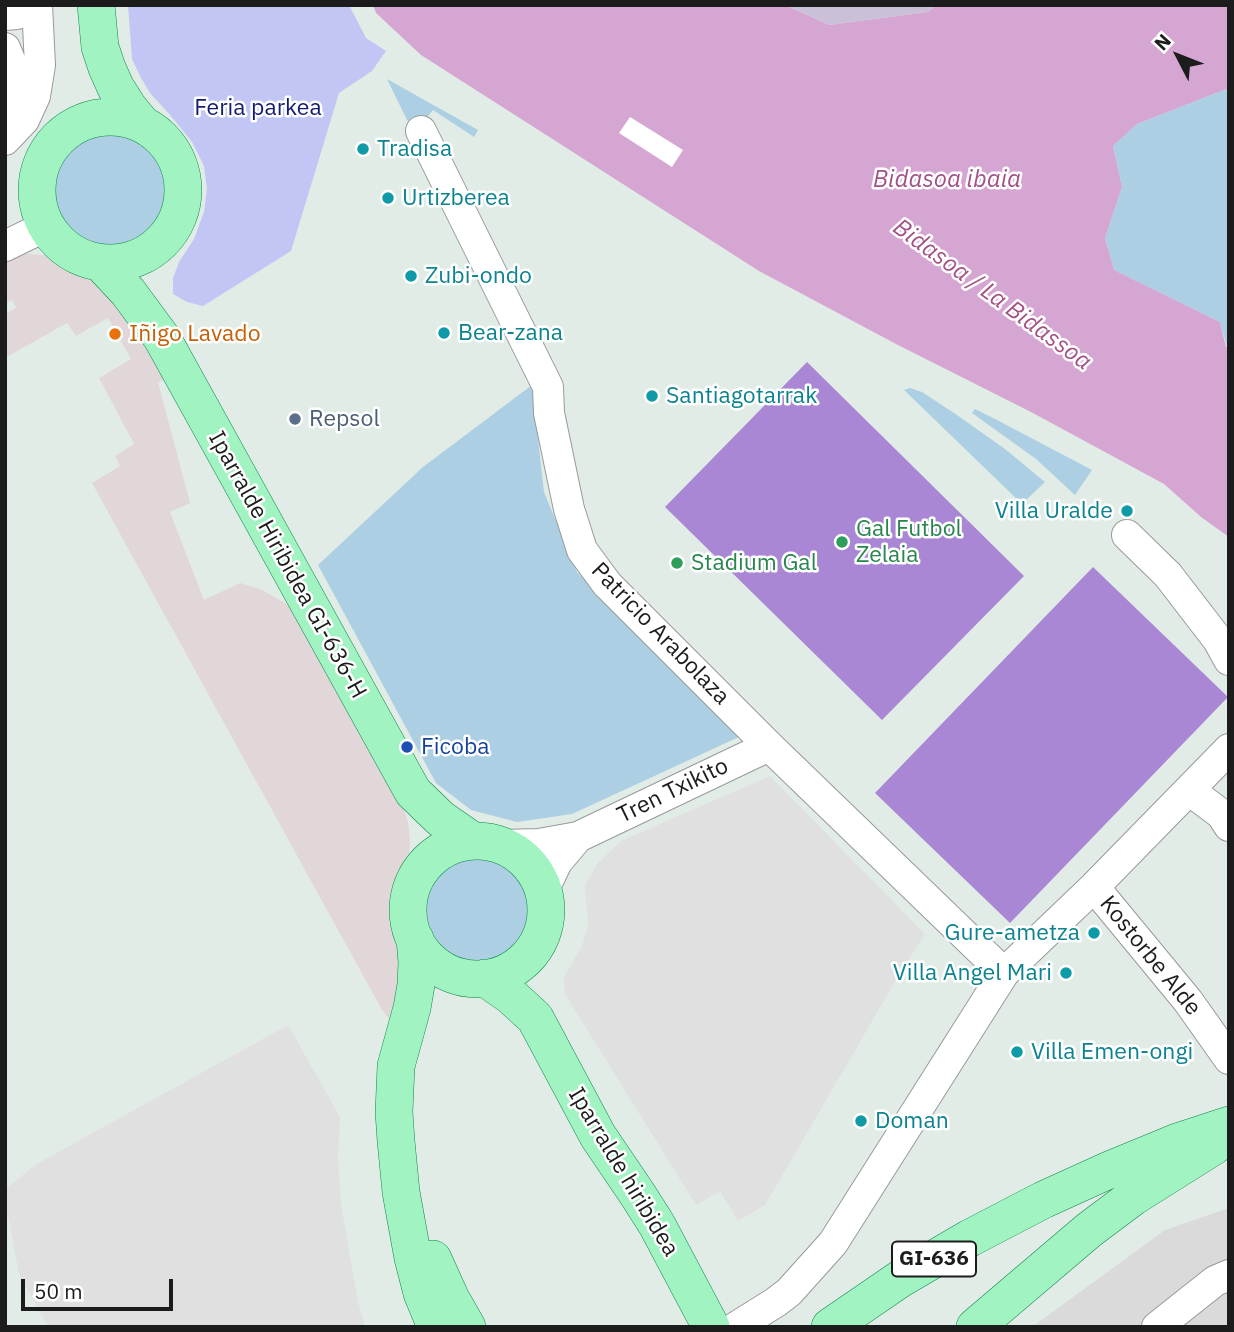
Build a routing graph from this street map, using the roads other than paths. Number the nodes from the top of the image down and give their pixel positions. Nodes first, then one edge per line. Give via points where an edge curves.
1 (29, 5) edge
2 (37, 5) edge
3 (96, 5) edge
4 (5, 15) edge
5 (100, 47) junction
6 (5, 48) edge
7 (142, 124) junction
8 (72, 128) junction
9 (421, 131) dead end
10 (5, 139) edge
11 (46, 226) junction
12 (160, 243) junction
13 (5, 246) edge
14 (101, 263) junction
15 (162, 338) junction
16 (1126, 535) dead end
17 (1229, 660) edge
18 (769, 746) junction
19 (1229, 749) edge
20 (1189, 790) junction
21 (413, 792) junction
22 (1229, 826) edge
23 (578, 837) junction
24 (487, 843) junction
25 (419, 873) junction
26 (1094, 887) junction
27 (543, 891) junction
28 (415, 940) junction
29 (527, 957) junction
30 (1004, 973) junction
31 (476, 978) junction
32 (535, 1018) junction
33 (404, 1031) junction
34 (1229, 1059) edge
35 (1229, 1125) edge
36 (1229, 1137) edge
37 (405, 1197) junction
38 (1229, 1275) edge
39 (438, 1324) edge
40 (467, 1327) edge
41 (711, 1327) edge
42 (736, 1327) edge
43 (830, 1327) edge
44 (975, 1327) edge
45 (1157, 1327) edge

1 - 4 street via 17,14
2 - 10 street via 40,65 35,96 24,120
3 - 5 main road, Iparralde Hiribidea GI-636-H
5 - 7 main road, Iparralde Hiribidea GI-636-H via 116,88
5 - 8 main road, Iparralde Hiribidea GI-636-H
6 - 10 street via 17,86
7 - 8 main road, Iparralde Hiribidea GI-636-H via 107,117
7 - 12 main road, Iparralde Hiribidea GI-636-H via 169,147 183,179 180,214
8 - 11 main road, Iparralde Hiribidea GI-636-H via 57,140 39,172 39,209
9 - 18 street, Patricio Arabolaza via 548,387 569,509 582,550 607,584
11 - 13 street
11 - 14 main road, Iparralde Hiribidea GI-636-H via 69,251
12 - 14 main road, Iparralde Hiribidea GI-636-H via 133,260
12 - 15 main road, Iparralde Hiribidea GI-636-H via 154,290
14 - 15 main road, Iparralde Hiribidea GI-636-H
15 - 21 main road, Iparralde Hiribidea GI-636-H
16 - 17 street via 1168,575
18 - 23 street, Tren Txikito
18 - 30 street, Patricio Arabolaza
19 - 20 street, Kostorbe Alde
20 - 22 street via 1221,814
20 - 26 street, Kostorbe Alde
21 - 24 main road, Iparralde Hiribidea GI-636-H via 441,820
21 - 25 main road, Iparralde Hiribidea GI-636-H via 421,833
23 - 24 street, Tren Txikito via 539,844
23 - 27 street, Tren Txikito via 557,862
24 - 25 main road via 457,844 429,860
24 - 27 main road via 513,851 527,862
25 - 28 main road via 408,906
26 - 30 street, Kostorbe Alde
26 - 34 street, Kostorbe Alde via 1188,1001
27 - 29 main road via 544,926
28 - 31 main road via 436,965 451,974
28 - 33 main road via 416,985
29 - 31 main road via 507,971
29 - 32 main road, Iparralde hiribidea via 527,988
30 - 42 street, Kostorbe Alde via 833,1243 789,1292
31 - 32 main road, Iparralde hiribidea via 512,996
31 - 33 main road via 432,998
32 - 41 main road, Iparralde hiribidea via 598,1136 657,1226
33 - 37 main road via 395,1085 396,1141
35 - 43 main road, GI-636 via 1177,1142 1043,1200 900,1279
36 - 44 main road via 1133,1197
37 - 39 main road via 413,1258
37 - 40 main road via 419,1217 451,1300
38 - 45 street

